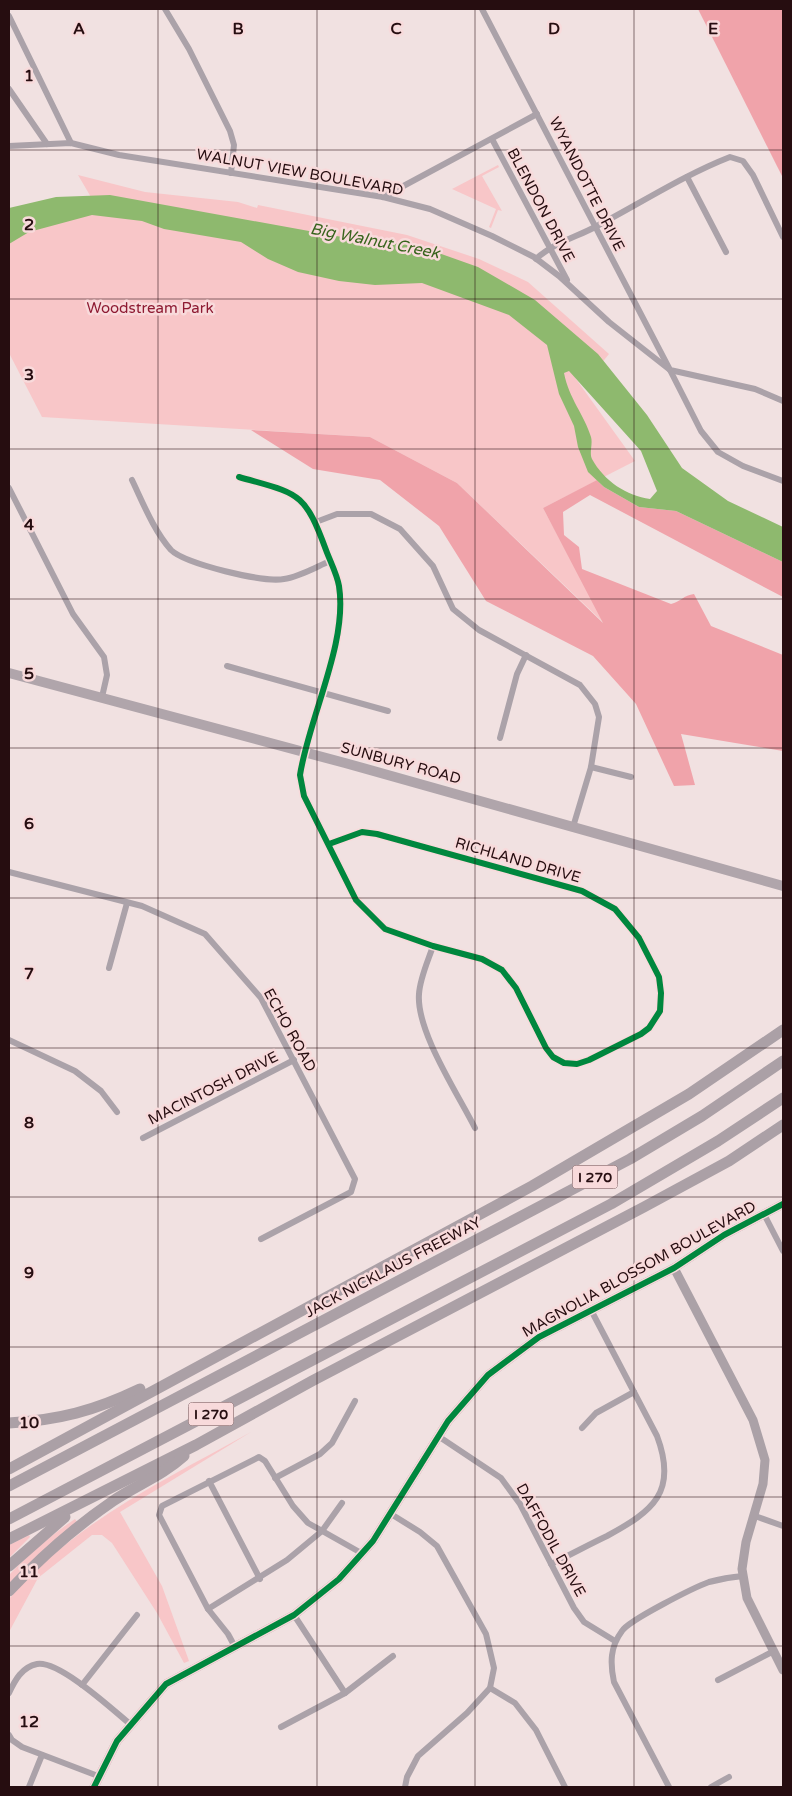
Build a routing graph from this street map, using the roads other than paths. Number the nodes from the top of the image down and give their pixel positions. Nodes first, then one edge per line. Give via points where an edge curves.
1 (165, 9) edge
2 (482, 9) edge
3 (9, 16) edge
4 (9, 89) edge
5 (537, 114) junction
6 (492, 139) junction
7 (71, 143) junction
8 (47, 144) junction
9 (9, 146) edge
10 (231, 173) junction
11 (687, 177) junction
12 (383, 197) junction
13 (594, 228) junction
14 (783, 237) edge
15 (550, 248) junction
16 (726, 252) dead end
17 (536, 259) junction
18 (568, 283) junction
19 (670, 370) junction
20 (783, 401) edge
21 (239, 477) dead end
22 (132, 480) dead end
23 (783, 481) edge
24 (9, 488) edge
25 (316, 522) junction
26 (330, 561) junction
27 (526, 655) junction
28 (227, 666) dead end
29 (9, 673) edge
30 (322, 692) junction
31 (102, 697) junction
32 (388, 711) dead end
33 (500, 738) dead end
34 (305, 753) junction
35 (591, 767) junction
36 (631, 776) dead end
37 (573, 827) junction
38 (329, 844) junction
39 (9, 872) edge
40 (783, 886) edge
41 (127, 903) junction
42 (433, 946) junction
43 (109, 968) dead end
44 (783, 1030) edge
45 (11, 1040) edge
46 (9, 1049) edge
47 (294, 1060) junction
48 (783, 1061) edge
49 (783, 1098) edge
50 (117, 1112) dead end
51 (783, 1125) edge
52 (475, 1128) dead end
53 (143, 1138) dead end
54 (783, 1204) edge
55 (764, 1214) junction
56 (261, 1239) dead end
57 (783, 1251) edge
58 (674, 1268) junction
59 (591, 1310) junction
60 (281, 1321) junction
61 (634, 1392) junction
62 (355, 1401) dead end
63 (9, 1423) edge
64 (582, 1428) dead end
65 (438, 1436) junction
66 (196, 1445) junction
67 (9, 1469) edge
68 (275, 1478) junction
69 (209, 1481) junction
70 (9, 1486) edge
71 (104, 1491) junction
72 (342, 1503) dead end
73 (391, 1514) junction
74 (754, 1516) junction
75 (9, 1520) edge
76 (783, 1526) edge
77 (322, 1531) junction
78 (9, 1538) edge
79 (363, 1554) junction
80 (551, 1564) junction
81 (9, 1566) edge
82 (743, 1576) junction
83 (260, 1579) junction
84 (9, 1592) edge
85 (208, 1609) junction
86 (137, 1615) dead end
87 (294, 1615) junction
88 (615, 1641) junction
89 (235, 1647) junction
90 (774, 1651) junction
91 (393, 1656) dead end
92 (783, 1670) edge
93 (718, 1680) dead end
94 (82, 1685) junction
95 (490, 1688) junction
96 (9, 1693) edge
97 (345, 1693) junction
98 (130, 1724) junction
99 (282, 1727) dead end
100 (9, 1735) edge
101 (42, 1754) junction
102 (98, 1776) junction
103 (729, 1777) dead end
104 (29, 1787) edge
105 (94, 1787) edge
106 (405, 1787) edge
107 (565, 1787) edge
108 (669, 1787) edge
109 (711, 1787) edge

1 - 10 street via 230,131 234,145
2 - 5 street, WYANDOTTE DRIVE
3 - 7 street
4 - 8 street
5 - 6 street
5 - 13 street, WYANDOTTE DRIVE
6 - 12 street
6 - 15 street, BLENDON DRIVE
7 - 8 street, WALNUT VIEW BOULEVARD
7 - 10 street, WALNUT VIEW BOULEVARD via 110,153
8 - 9 street, WALNUT VIEW BOULEVARD
10 - 12 street, WALNUT VIEW BOULEVARD
11 - 13 street
11 - 14 street via 730,156 743,161
11 - 16 street
12 - 17 street, WALNUT VIEW BOULEVARD via 430,209
13 - 15 street
13 - 19 street, WYANDOTTE DRIVE
15 - 17 street
15 - 18 street, BLENDON DRIVE
17 - 18 street, WALNUT VIEW BOULEVARD
18 - 19 street, WALNUT VIEW BOULEVARD via 609,322
19 - 20 street via 755,389
19 - 23 street, WALNUT VIEW BOULEVARD via 701,431 718,452 743,466
21 - 25 street via 299,498
22 - 26 street via 164,541 173,552 186,559 256,578 284,579
24 - 31 street via 73,614 104,657 107,675
25 - 26 street
25 - 27 street via 337,514 371,514 400,529 433,566 453,609 479,630
26 - 30 street via 339,584 341,617
27 - 33 street via 517,674
27 - 35 street via 580,685 595,704 599,724
28 - 30 street
29 - 31 main road, SUNBURY ROAD
30 - 32 street
30 - 34 street
31 - 34 main road, SUNBURY ROAD
34 - 37 main road, SUNBURY ROAD
34 - 38 street via 300,775 304,796
35 - 36 street
35 - 37 street
37 - 40 main road, SUNBURY ROAD
38 - 42 street via 356,900 385,929
38 - 42 street, RICHLAND DRIVE via 362,832 377,834 582,891 615,909 639,938 659,977 660,1011 641,1034 589,1060 564,1064 546,1048 516,988 502,970 482,959
39 - 41 street, ECHO ROAD
41 - 43 street
41 - 47 street, ECHO ROAD via 142,906 205,934 261,998
42 - 52 street via 419,993 419,1016
44 - 60 highway via 689,1094 532,1186
45 - 46 street
45 - 50 street via 75,1071 101,1091
47 - 53 street, MACINTOSH DRIVE
47 - 56 street, ECHO ROAD via 353,1173 354,1186 345,1196
48 - 70 highway, JACK NICKLAUS FREEWAY / I 270 via 702,1116 630,1159
49 - 75 highway, I 270 via 718,1141 611,1204
51 - 66 highway via 720,1165
54 - 55 street, MAGNOLIA BLOSSOM BOULEVARD
55 - 57 street
55 - 58 street, MAGNOLIA BLOSSOM BOULEVARD via 724,1235
58 - 59 street, MAGNOLIA BLOSSOM BOULEVARD
58 - 74 street via 754,1420 765,1460 763,1484
59 - 61 street
59 - 65 street, MAGNOLIA BLOSSOM BOULEVARD via 538,1337 488,1375
60 - 63 highway via 88,1412 48,1421
60 - 67 highway
61 - 64 street via 596,1413
61 - 80 street via 664,1454 665,1474 654,1505 636,1520
62 - 68 street via 332,1443 320,1454
65 - 73 street, MAGNOLIA BLOSSOM BOULEVARD
65 - 80 street, DAFFODIL DRIVE via 501,1478 520,1504
66 - 71 highway
66 - 84 highway via 168,1470 115,1500 78,1526
68 - 69 street via 265,1462 254,1457
68 - 77 street via 308,1523
69 - 83 street
69 - 85 street via 158,1511
71 - 78 highway
71 - 81 highway via 55,1523
72 - 77 street
73 - 79 street, MAGNOLIA BLOSSOM BOULEVARD
73 - 95 street via 437,1546 449,1566 486,1634 494,1668
74 - 76 street
74 - 82 street via 746,1542
77 - 79 street
77 - 83 street
79 - 87 street, MAGNOLIA BLOSSOM BOULEVARD via 340,1579
80 - 88 street, DAFFODIL DRIVE via 584,1622
82 - 88 street via 708,1582 623,1628
82 - 90 street via 747,1598
83 - 85 street
85 - 89 street
86 - 94 street
87 - 89 street, MAGNOLIA BLOSSOM BOULEVARD
87 - 97 street
88 - 108 street via 610,1663 614,1682
89 - 98 street, MAGNOLIA BLOSSOM BOULEVARD via 166,1684
90 - 92 street
90 - 93 street
91 - 97 street
94 - 96 street via 50,1665 39,1664 20,1673
94 - 98 street
95 - 106 street via 418,1756
95 - 107 street via 515,1703 536,1730
97 - 99 street
98 - 102 street, MAGNOLIA BLOSSOM BOULEVARD
100 - 101 street via 22,1747
101 - 102 street
101 - 104 street
102 - 105 street, MAGNOLIA BLOSSOM BOULEVARD
103 - 109 street

